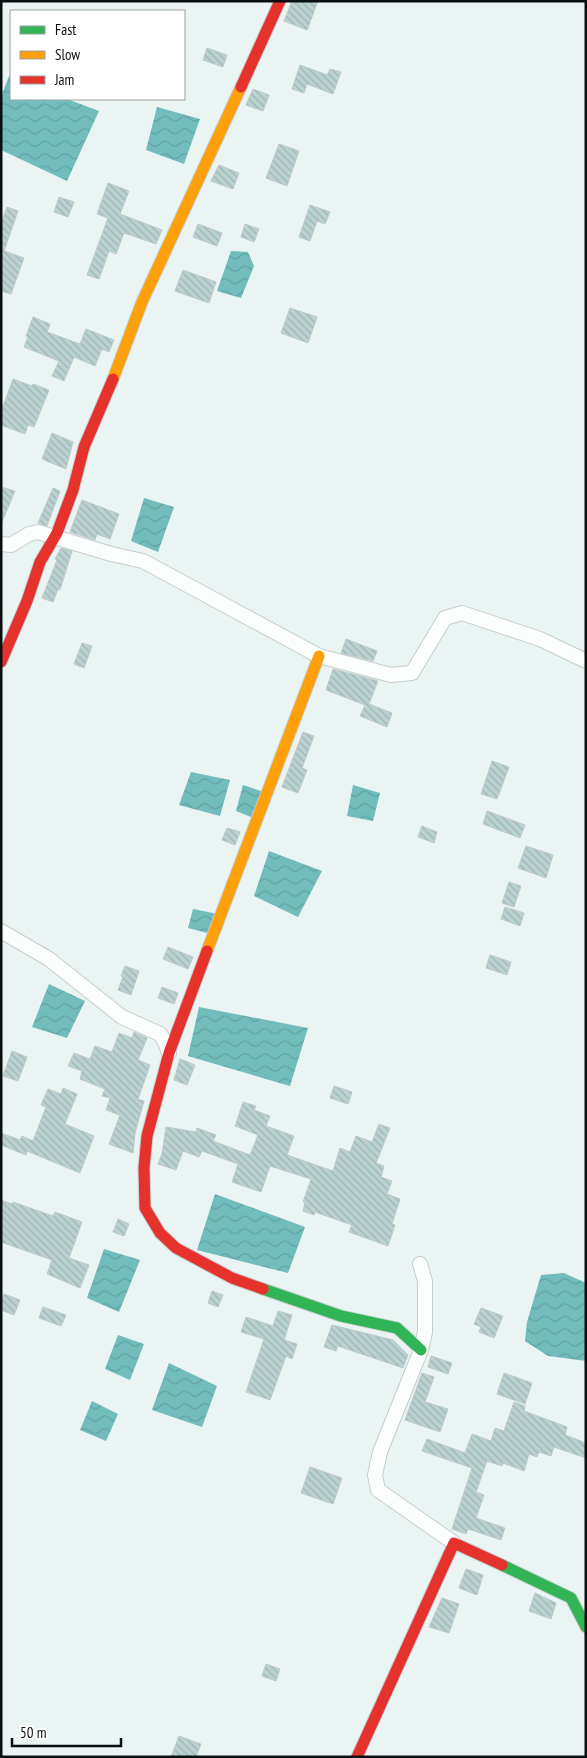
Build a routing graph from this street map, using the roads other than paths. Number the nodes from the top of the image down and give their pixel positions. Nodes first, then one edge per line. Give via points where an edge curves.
1 (280, 1) edge
2 (54, 536) junction
3 (1, 544) edge
4 (319, 656) junction
5 (586, 660) edge
6 (1, 662) edge
7 (1, 931) edge
8 (169, 1053) junction
9 (420, 1264) dead end
10 (421, 1350) junction
11 (454, 1543) junction
12 (586, 1627) edge
13 (358, 1757) edge

1 - 2 street via 142,302 84,447 73,490
2 - 3 street via 38,532 11,546
2 - 4 street via 143,561
2 - 6 street via 40,562
4 - 5 street via 391,675 412,673 446,618 462,614 540,639
4 - 8 street
7 - 8 street via 49,959 122,1017 160,1034
8 - 10 street via 147,1136 144,1168 145,1208 160,1233 176,1248 232,1278 341,1316 397,1328
9 - 10 street via 424,1280 425,1332
10 - 11 street via 380,1452 375,1474 378,1490
11 - 12 street via 571,1598
11 - 13 street

